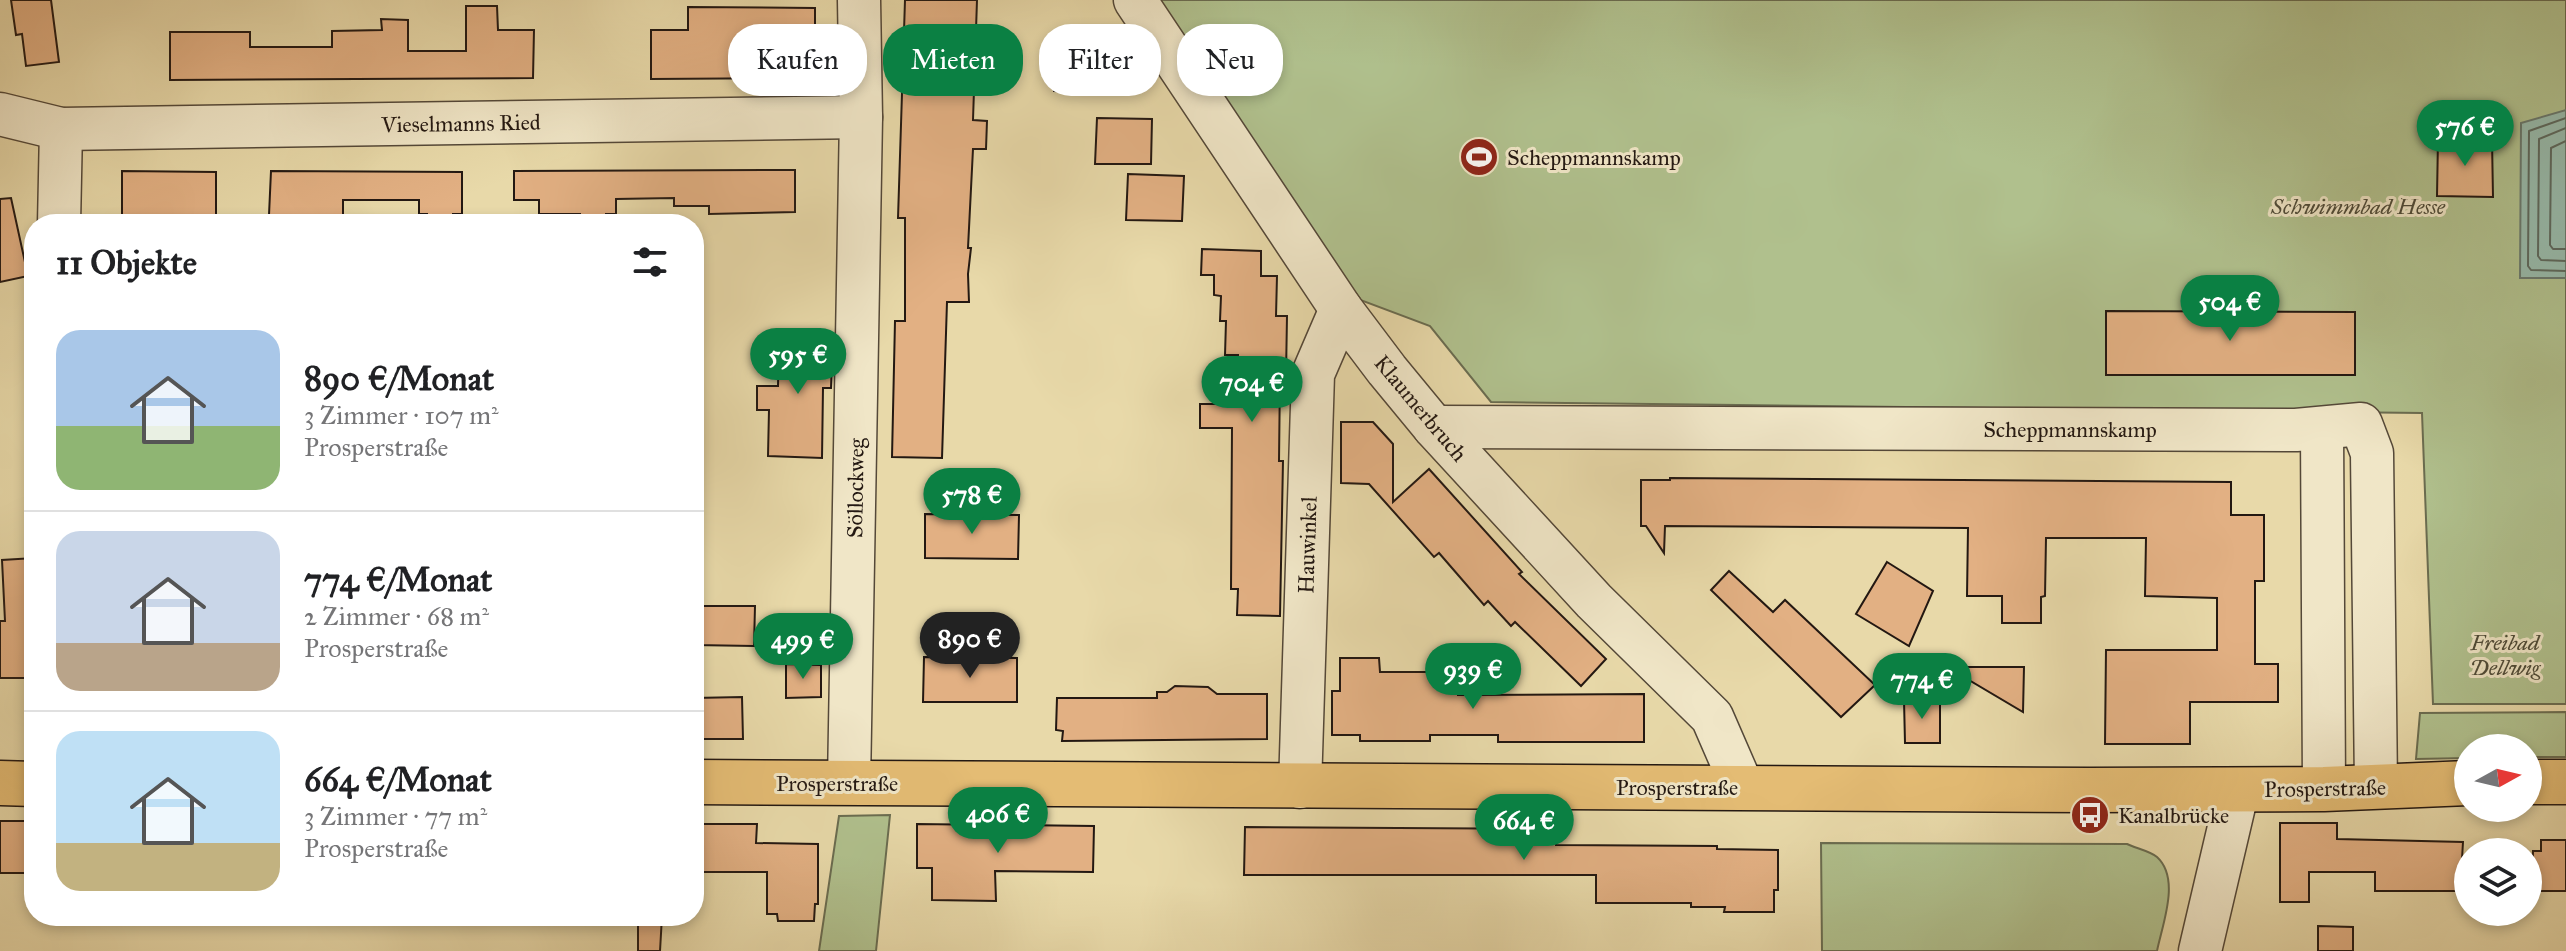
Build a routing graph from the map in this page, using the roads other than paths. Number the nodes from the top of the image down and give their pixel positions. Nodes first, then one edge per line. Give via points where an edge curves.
1 (859, 0) edge
2 (1135, 0) edge
3 (0, 114) edge
4 (861, 117) junction
5 (61, 129) junction
6 (59, 214) edge
7 (1341, 309) junction
8 (1434, 427) junction
9 (2322, 429) junction
10 (704, 782) edge
11 (2542, 782) edge
12 (2566, 782) edge
13 (0, 783) edge
14 (849, 783) junction
15 (24, 784) edge
16 (2454, 784) edge
17 (1742, 786) junction
18 (1300, 787) junction
19 (2376, 787) junction
20 (2238, 789) junction
21 (2324, 789) junction
22 (2200, 951) edge

1 - 4 street, Söllockweg
2 - 7 street, Klaumerbruch
3 - 5 street, Vieselmanns Ried
4 - 5 street, Vieselmanns Ried
4 - 14 street, Söllockweg
5 - 6 street
7 - 8 street, Klaumerbruch
7 - 18 street, Hauwinkel via 1313,374
8 - 9 street, Scheppmannskamp
8 - 17 street, Klaumerbruch via 1594,601 1712,717
9 - 19 street, Scheppmannskamp via 2361,424 2372,453
9 - 21 street
10 - 14 main road, Prosperstraße
11 - 12 main road
13 - 15 main road
14 - 18 main road, Prosperstraße
16 - 19 main road, Prosperstraße
17 - 18 main road, Prosperstraße
17 - 20 main road, Prosperstraße
19 - 21 main road, Prosperstraße
20 - 21 main road, Prosperstraße
20 - 22 street

